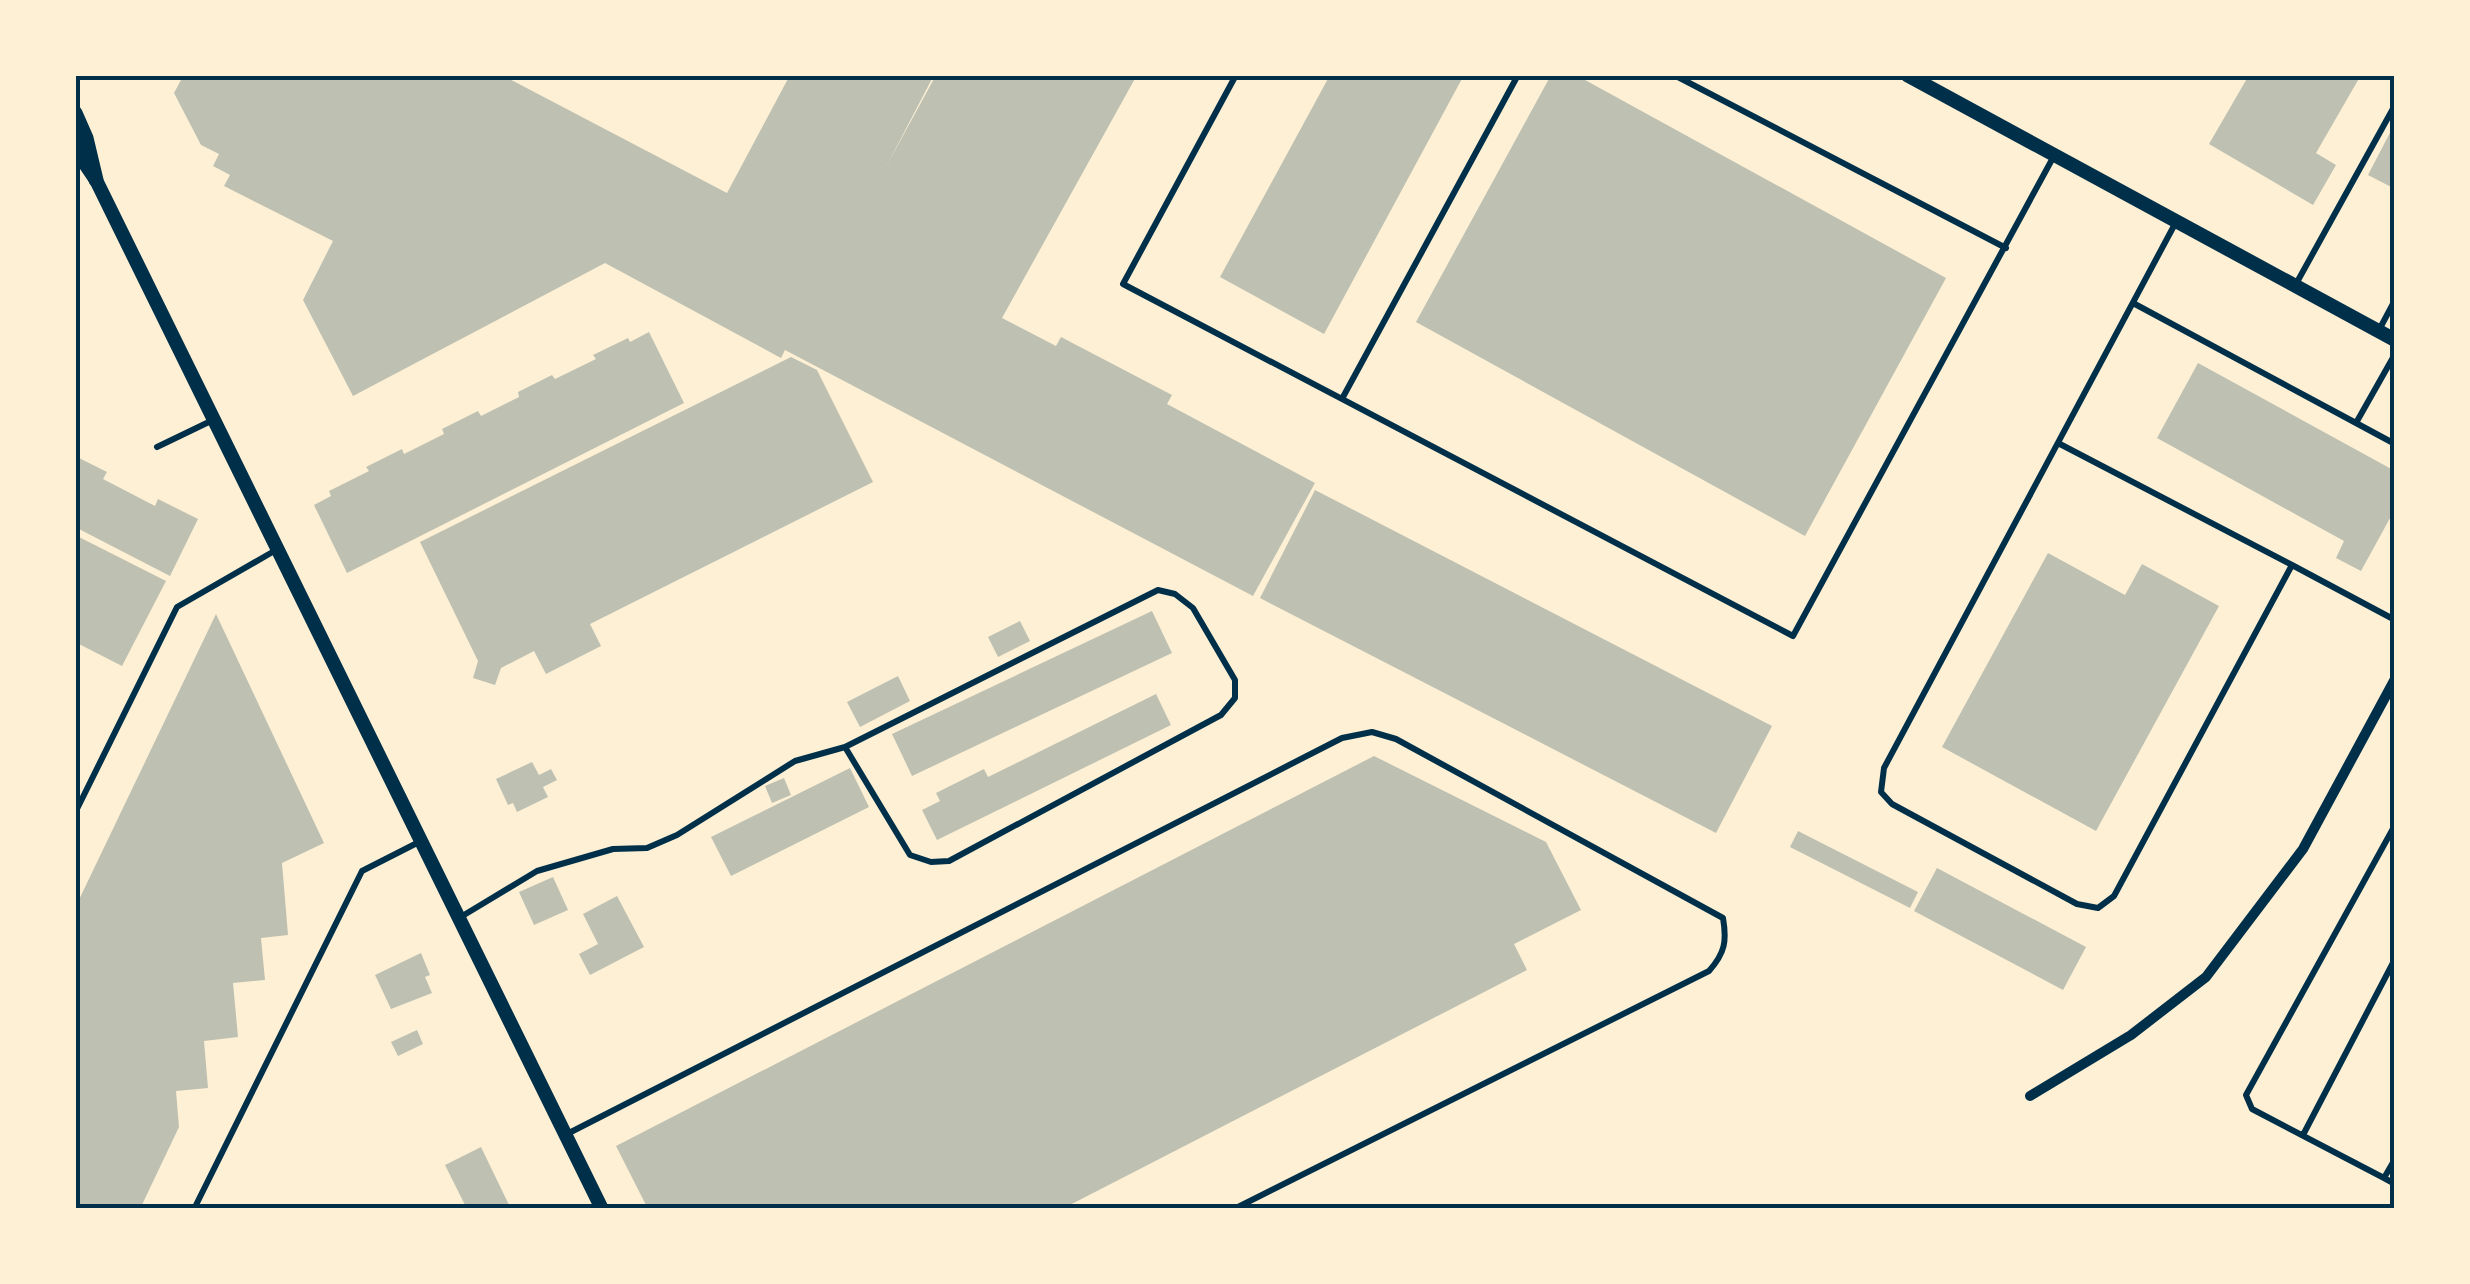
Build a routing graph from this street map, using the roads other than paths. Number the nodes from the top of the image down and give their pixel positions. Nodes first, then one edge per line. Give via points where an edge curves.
1 (1236, 75) edge
2 (1518, 75) edge
3 (1674, 75) edge
4 (1907, 75) edge
5 (2395, 105) edge
6 (75, 113) edge
7 (75, 150) edge
8 (2055, 153) junction
9 (96, 180) junction
10 (2177, 220) junction
11 (2006, 248) junction
12 (2295, 286) junction
13 (2395, 300) edge
14 (2133, 303) junction
15 (2378, 331) junction
16 (2395, 340) edge
17 (2395, 354) edge
18 (1343, 397) junction
19 (213, 420) junction
20 (2356, 423) junction
21 (2058, 442) junction
22 (2395, 444) edge
23 (157, 447) dead end
24 (277, 550) junction
25 (2292, 565) junction
26 (2395, 620) edge
27 (2395, 679) edge
28 (845, 747) junction
29 (75, 813) edge
30 (2395, 825) edge
31 (420, 841) junction
32 (458, 919) junction
33 (2395, 959) edge
34 (2030, 1096) dead end
35 (565, 1135) junction
36 (2303, 1136) junction
37 (2395, 1159) edge
38 (2384, 1178) junction
39 (2395, 1184) edge
40 (194, 1209) edge
41 (602, 1209) edge
42 (1234, 1209) edge

1 - 18 lane via 1123,284
2 - 18 lane
3 - 11 lane
4 - 8 street
5 - 12 lane
6 - 9 main road
7 - 9 street
8 - 10 street
8 - 11 lane
9 - 19 street
10 - 12 street
10 - 14 lane
11 - 18 lane via 1793,636
12 - 15 street
13 - 15 lane
14 - 20 lane
14 - 21 lane
15 - 16 street
17 - 20 lane
19 - 23 lane
19 - 24 street
20 - 22 lane
21 - 25 lane
21 - 25 lane via 1884,768 1881,792 2077,904 2098,908 2114,896
24 - 29 lane via 178,607
24 - 31 street
25 - 26 lane
27 - 34 street via 2303,849 2206,977 2131,1034
28 - 28 lane via 1158,590 1193,608 1235,680 1235,698 1221,715 950,861 910,855
28 - 32 lane via 795,761 678,835 536,871
30 - 36 lane via 2246,1095 2252,1109
31 - 32 street
31 - 40 lane via 362,871
32 - 35 street
33 - 36 lane
35 - 41 street
35 - 42 lane via 1342,738 1372,732 1396,739 1724,918 1727,940 1709,970
36 - 38 lane
37 - 38 lane
38 - 39 lane

